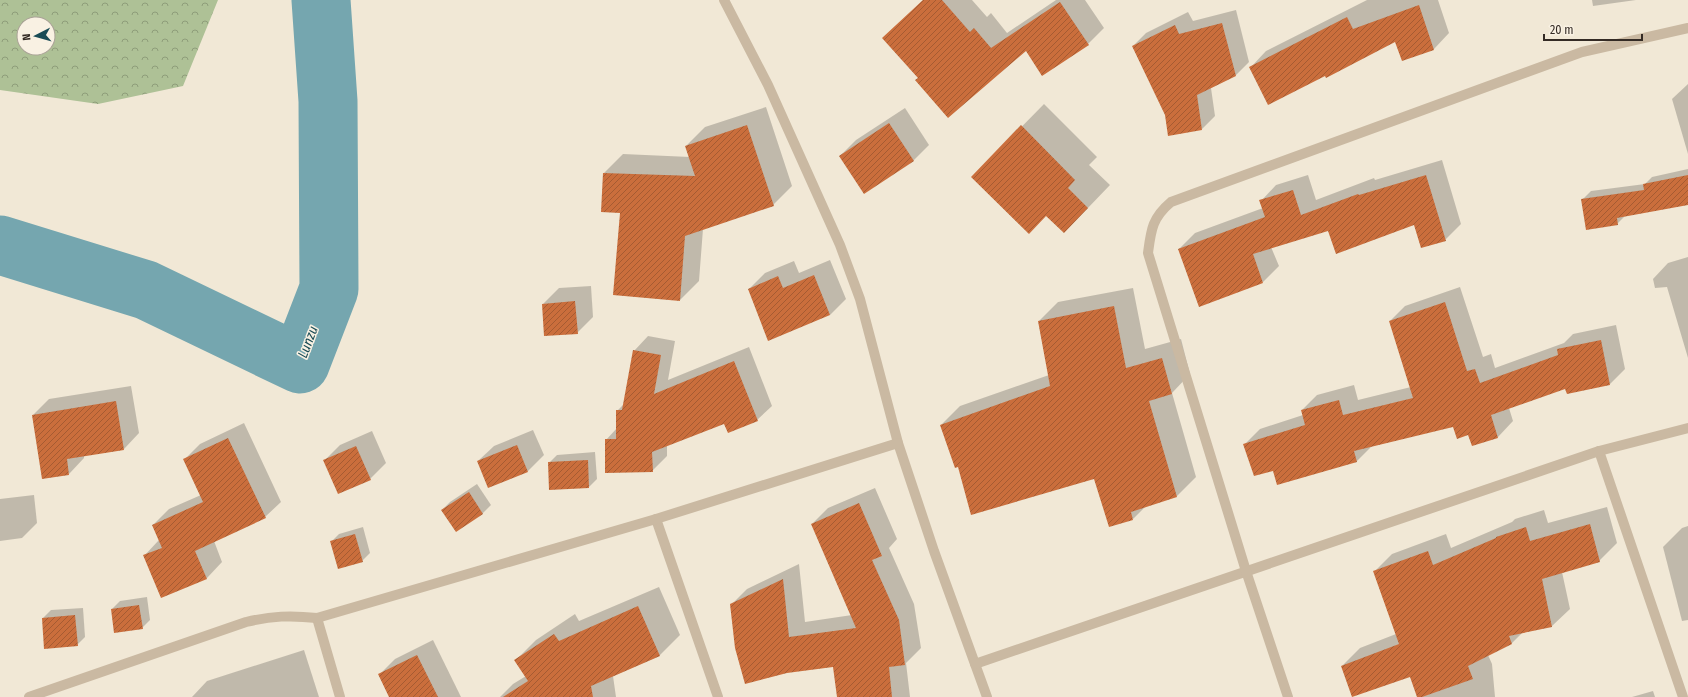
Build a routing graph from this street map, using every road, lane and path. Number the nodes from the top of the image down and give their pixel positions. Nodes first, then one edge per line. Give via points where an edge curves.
1 (724, 0) edge
2 (1688, 28) edge
3 (1688, 428) edge
4 (898, 443) junction
5 (1599, 451) junction
6 (656, 519) junction
7 (1246, 571) junction
8 (317, 618) junction
9 (975, 664) junction
10 (29, 697) edge
11 (340, 697) edge
12 (718, 697) edge
13 (987, 697) edge
14 (1288, 697) edge
15 (1683, 697) edge

1 - 4 street via 768,86 843,251 860,299
2 - 7 street via 1582,52 1171,202 1162,210 1152,226 1148,253
3 - 5 street
4 - 6 street
4 - 9 street
5 - 7 street
5 - 15 street
6 - 8 street
6 - 12 street
7 - 9 street
7 - 14 street
8 - 10 street via 278,616 246,622
8 - 11 street
9 - 13 street

